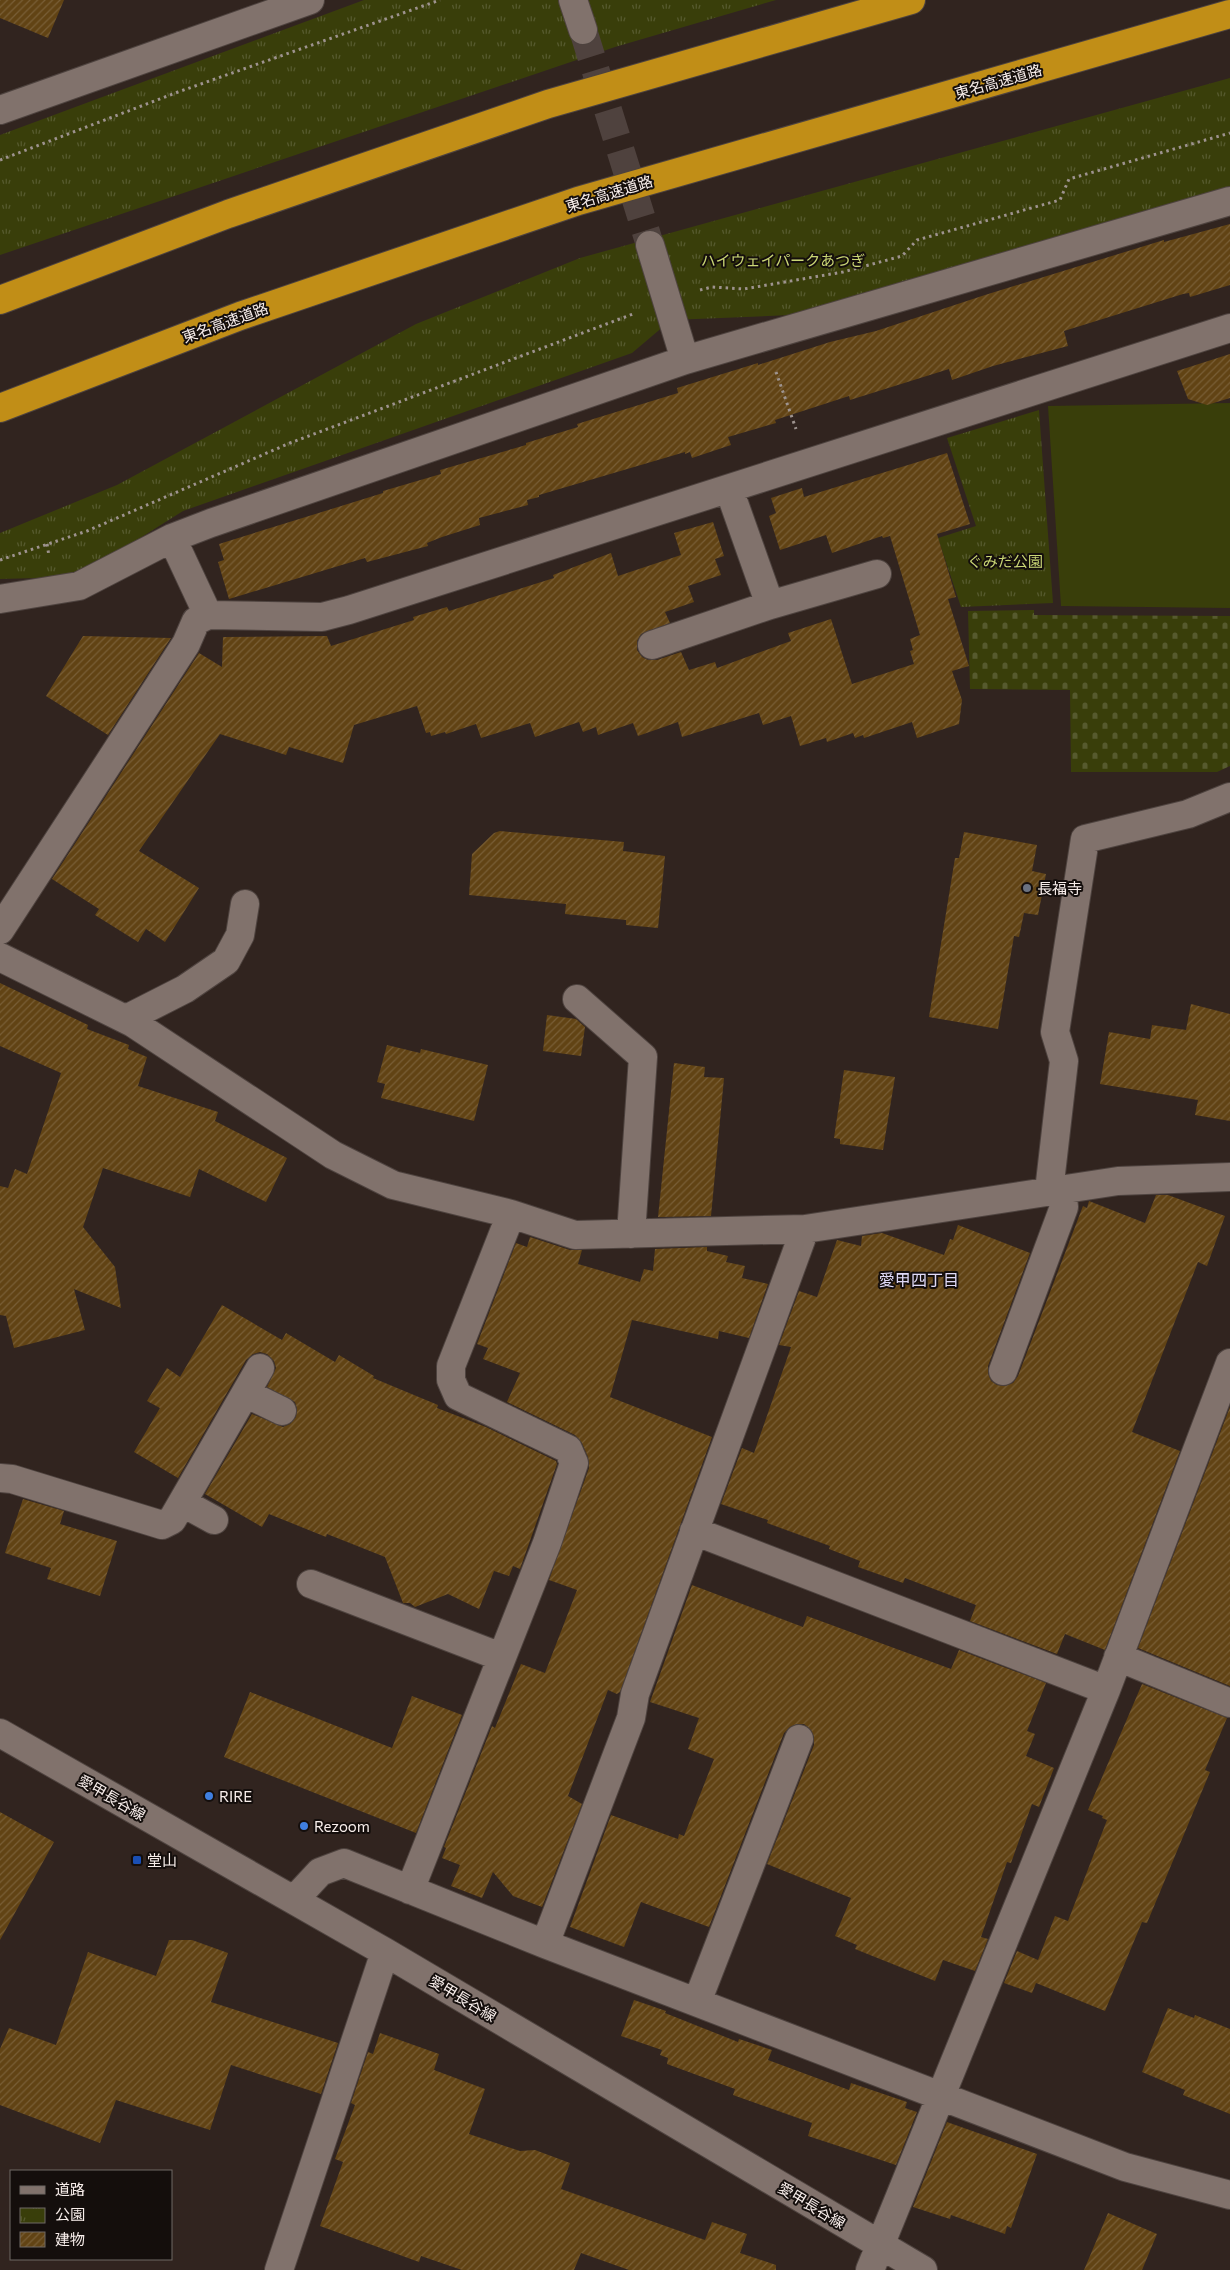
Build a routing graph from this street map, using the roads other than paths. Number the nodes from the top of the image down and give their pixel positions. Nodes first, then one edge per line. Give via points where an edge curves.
1 (310, 0) edge
2 (573, 0) edge
3 (911, 0) edge
4 (1230, 14) edge
5 (583, 30) tunnel mouth
6 (0, 110) edge
7 (1230, 201) edge
8 (650, 245) tunnel mouth
9 (0, 300) edge
10 (1230, 328) edge
11 (684, 360) junction
12 (0, 408) edge
13 (729, 489) junction
14 (172, 538) junction
15 (878, 574) dead end
16 (0, 599) edge
17 (770, 605) junction
18 (208, 615) junction
19 (652, 645) dead end
20 (1230, 797) edge
21 (245, 904) dead end
22 (0, 930) edge
23 (0, 957) edge
24 (577, 999) dead end
25 (126, 1019) junction
26 (1230, 1177) edge
27 (1056, 1190) junction
28 (511, 1214) junction
29 (806, 1229) junction
30 (630, 1234) junction
31 (1230, 1363) edge
32 (260, 1368) dead end
33 (1003, 1371) dead end
34 (247, 1394) junction
35 (282, 1412) dead end
36 (0, 1478) edge
37 (183, 1503) junction
38 (214, 1520) dead end
39 (694, 1531) junction
40 (311, 1584) dead end
41 (501, 1658) junction
42 (1118, 1658) junction
43 (1106, 1690) junction
44 (1230, 1703) edge
45 (0, 1733) edge
46 (799, 1738) dead end
47 (410, 1890) junction
48 (294, 1900) junction
49 (545, 1944) junction
50 (385, 1952) junction
51 (698, 2002) junction
52 (941, 2095) junction
53 (1230, 2195) edge
54 (879, 2244) junction
55 (279, 2270) edge
56 (870, 2270) edge
57 (923, 2270) edge

1 - 6 street
2 - 5 street
3 - 9 highway via 548,104 228,214
4 - 12 highway, 東名高速道路 via 578,201 240,316
7 - 11 street
8 - 11 street
10 - 13 street
11 - 14 street
13 - 17 street
13 - 18 street via 349,610 322,616
14 - 16 street via 79,586
14 - 18 street
15 - 17 street
17 - 19 street
18 - 22 street via 196,621 186,644
20 - 27 street via 1188,814 1085,839 1055,1032 1064,1061
21 - 25 street via 240,935 226,961 185,989
23 - 25 street
24 - 30 street via 643,1057
25 - 28 street via 333,1155 393,1185
26 - 27 street via 1118,1181
27 - 29 street
27 - 33 street via 1064,1207
28 - 30 street via 575,1235
28 - 41 street via 451,1366 451,1380 458,1396 568,1449 574,1463 547,1543
29 - 30 street
29 - 39 street
31 - 42 street
32 - 34 street
34 - 35 street
34 - 37 street
36 - 37 street via 162,1525 172,1520
37 - 38 street
39 - 43 street
39 - 49 street via 635,1694 631,1718
40 - 41 street
41 - 47 street
42 - 43 street
42 - 44 street
43 - 52 street
45 - 48 street, 愛甲長谷線
46 - 51 street
47 - 48 street via 344,1863 320,1872
47 - 49 street
48 - 50 street, 愛甲長谷線
49 - 51 street
50 - 54 street, 愛甲長谷線
50 - 55 street
51 - 52 street
52 - 53 street via 1126,2167
52 - 54 street
54 - 56 street
54 - 57 street, 愛甲長谷線

